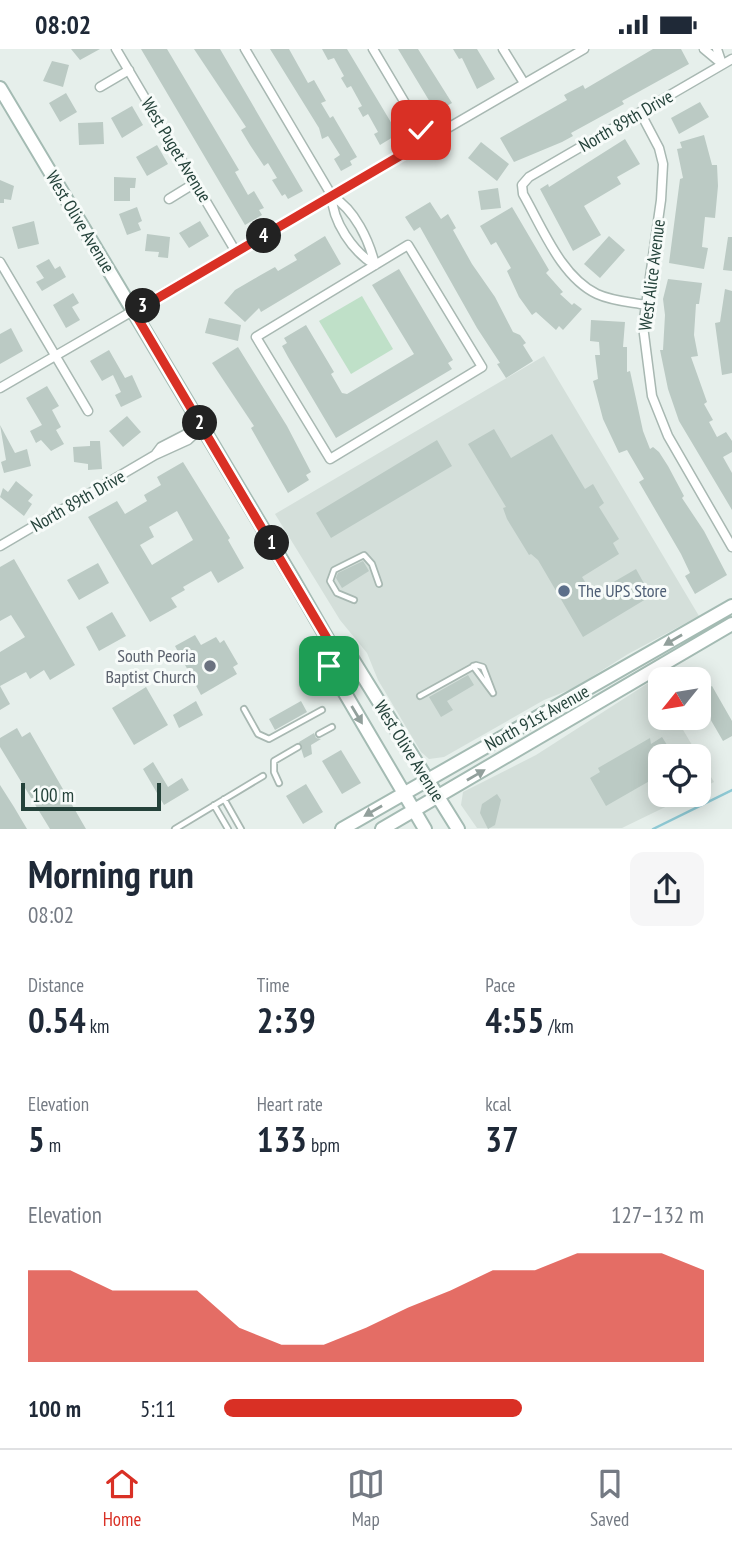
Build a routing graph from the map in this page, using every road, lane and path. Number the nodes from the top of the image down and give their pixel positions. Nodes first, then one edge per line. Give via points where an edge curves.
1 (116, 49) edge
2 (245, 49) edge
3 (373, 49) edge
4 (503, 49) edge
5 (584, 49) edge
6 (704, 49) edge
7 (717, 49) edge
8 (732, 59) edge
9 (722, 64) junction
10 (128, 71) junction
11 (524, 83) junction
12 (100, 87) dead end
13 (0, 88) edge
14 (640, 112) junction
15 (427, 140) junction
16 (195, 183) junction
17 (332, 196) junction
18 (169, 199) dead end
19 (357, 224) junction
20 (345, 231) junction
21 (236, 252) junction
22 (0, 262) edge
23 (375, 265) junction
24 (646, 305) junction
25 (134, 312) junction
26 (56, 356) junction
27 (0, 388) edge
28 (88, 411) dead end
29 (202, 427) junction
30 (0, 546) edge
31 (732, 547) edge
32 (379, 585) dead end
33 (354, 600) dead end
34 (732, 606) edge
35 (732, 624) edge
36 (331, 645) junction
37 (494, 693) dead end
38 (420, 696) dead end
39 (244, 709) dead end
40 (322, 710) dead end
41 (332, 727) dead end
42 (319, 734) dead end
43 (298, 747) dead end
44 (263, 776) dead end
45 (426, 780) junction
46 (279, 783) dead end
47 (404, 793) junction
48 (437, 797) junction
49 (224, 799) junction
50 (214, 805) junction
51 (414, 810) junction
52 (174, 828) edge
53 (228, 828) edge
54 (242, 828) edge
55 (342, 828) edge
56 (382, 828) edge
57 (425, 828) edge
58 (458, 828) edge

1 - 10 street, West Puget Avenue
2 - 17 street
3 - 15 street
4 - 11 street
5 - 11 street
6 - 9 street
7 - 9 street
8 - 9 street, North 89th Drive
9 - 14 street, North 89th Drive
10 - 12 street
10 - 16 street, West Puget Avenue
11 - 15 street
13 - 25 main road, West Olive Avenue
14 - 24 street, West Alice Avenue via 659,148 664,179
14 - 24 street, North 89th Drive via 528,177 522,185 560,258 582,284 596,294
15 - 17 street
16 - 18 street
16 - 21 street, West Puget Avenue
17 - 19 street via 345,204
17 - 20 street via 332,210
17 - 21 street
19 - 20 street
19 - 23 street via 371,247
20 - 23 street via 360,256
21 - 25 street
22 - 26 street
23 - 23 street via 256,337 330,459 482,367 408,245
24 - 31 street, West Alice Avenue via 643,348 658,416
25 - 26 street
25 - 29 main road, West Olive Avenue
26 - 27 street
26 - 28 street
29 - 30 street, North 89th Drive via 188,440
29 - 36 main road, West Olive Avenue
32 - 33 lane via 367,556 359,555 334,570 330,581 337,593
34 -> 45 main road, North 91st Avenue
48 -> 35 main road, North 91st Avenue
36 - 45 main road, West Olive Avenue via 348,653
36 -> 47 main road, West Olive Avenue via 329,666
37 - 38 lane via 483,667 473,666
39 - 40 lane via 258,734 270,740
41 - 42 lane
43 - 46 lane via 274,761
44 - 49 lane
45 - 47 main road, North 91st Avenue
45 - 48 main road, West Olive Avenue
47 - 51 main road, West Olive Avenue
47 -> 55 main road, North 91st Avenue
48 - 51 main road, North 91st Avenue
48 - 58 main road, West Olive Avenue
49 - 50 lane
49 - 54 lane
50 - 52 lane
50 - 53 lane
51 - 56 main road, North 91st Avenue
51 - 57 main road, West Olive Avenue

